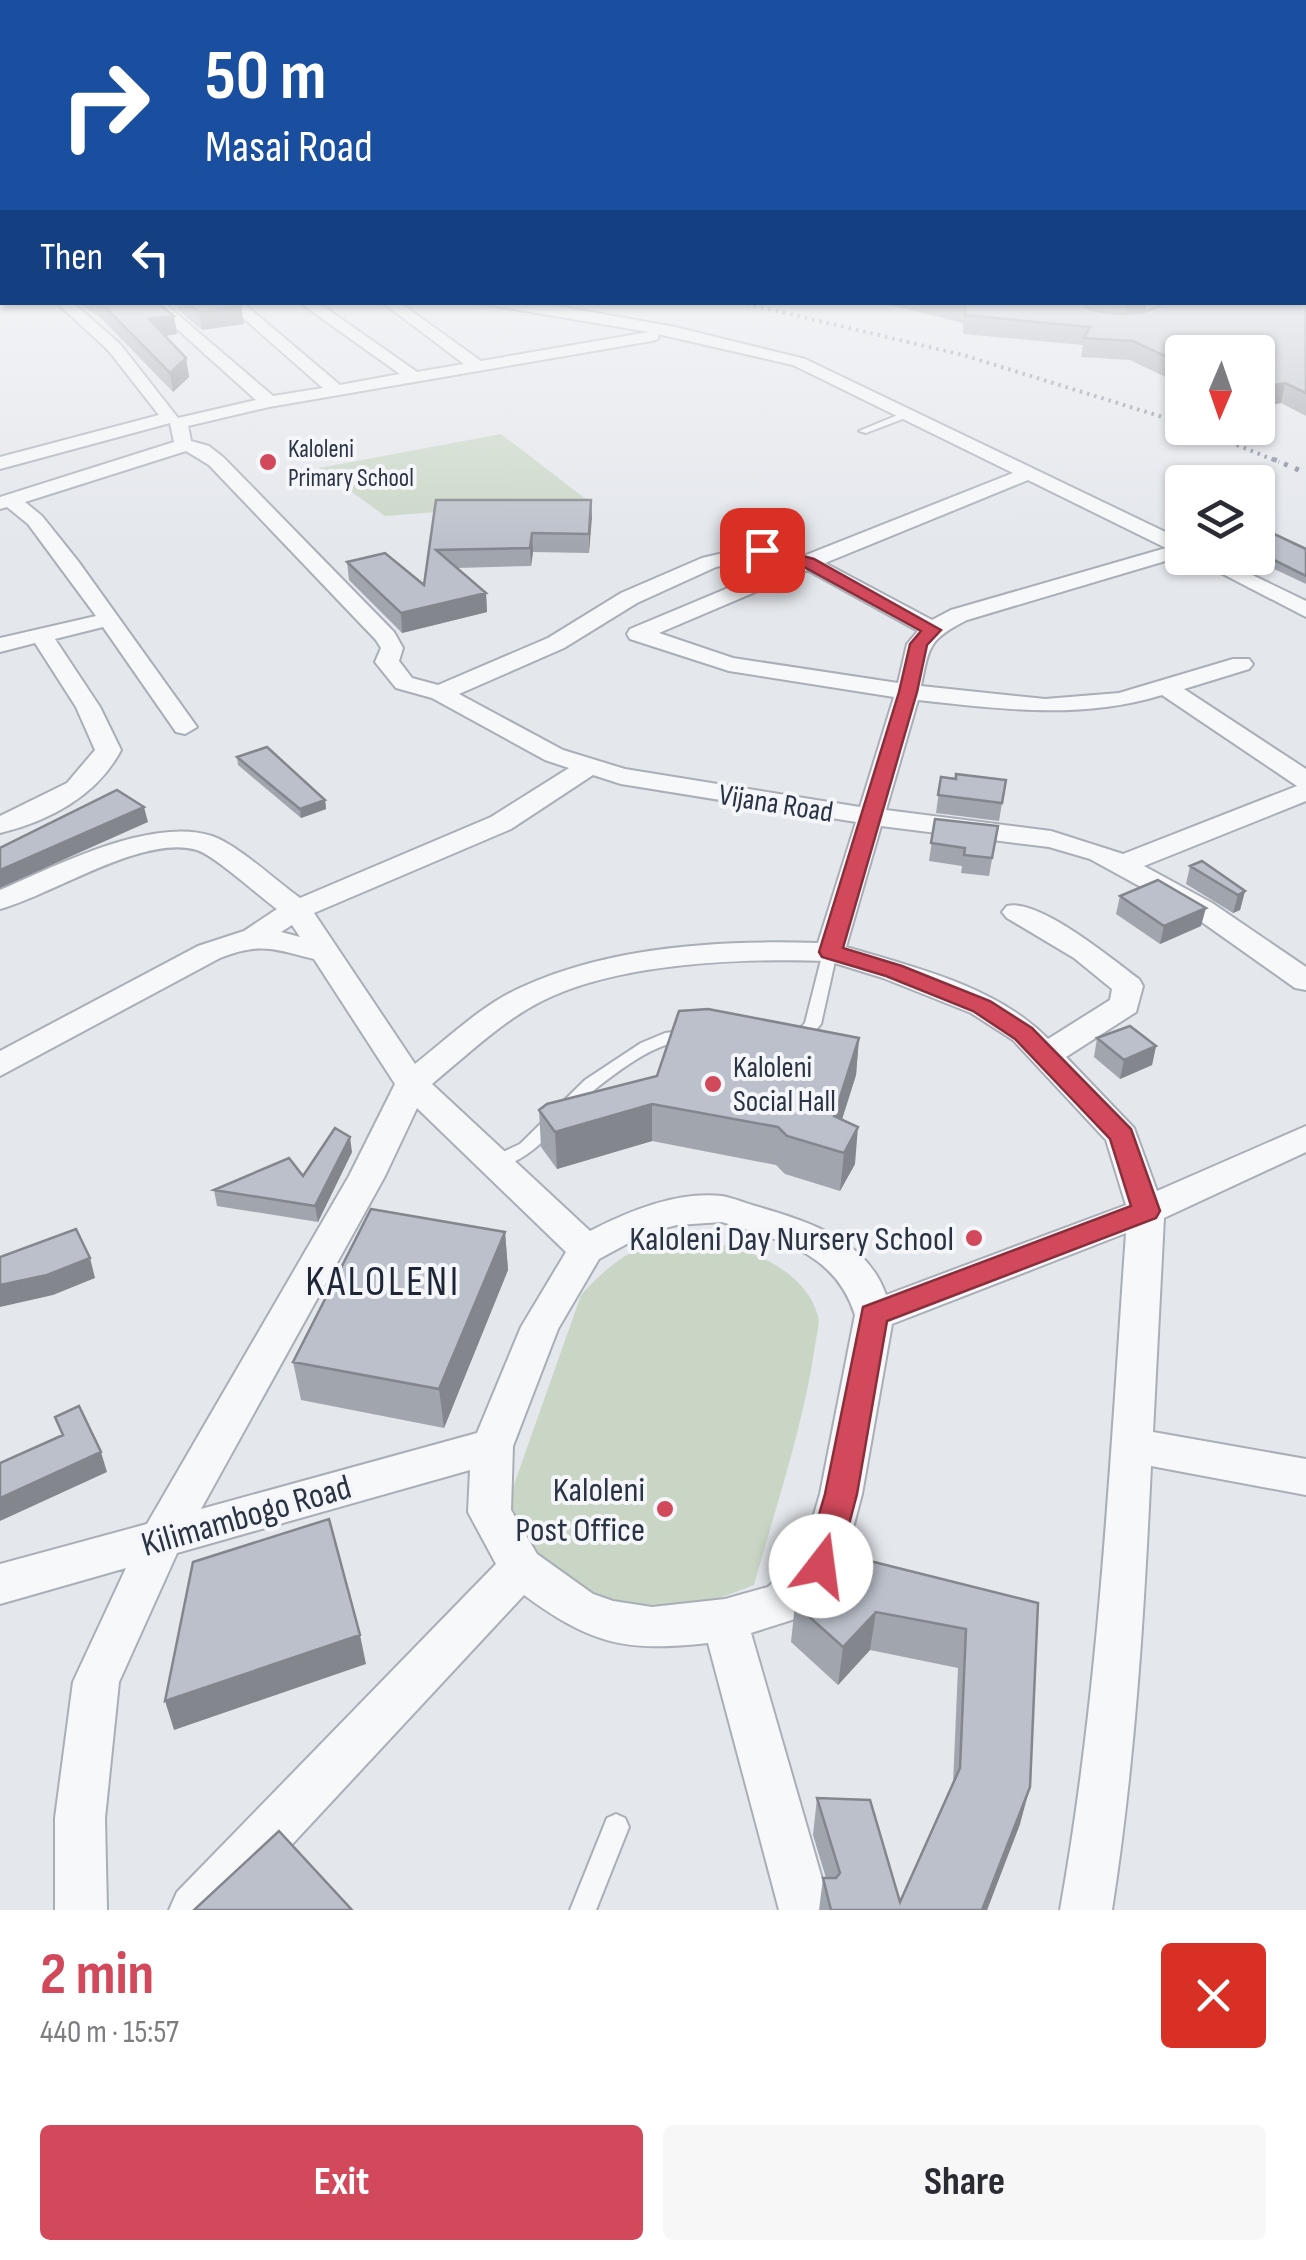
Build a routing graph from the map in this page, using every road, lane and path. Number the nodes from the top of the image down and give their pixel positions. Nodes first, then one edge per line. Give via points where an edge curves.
1 (130, 368) edge
2 (230, 368) edge
3 (310, 368) edge
4 (401, 368) edge
5 (478, 368) edge
6 (812, 368) edge
7 (417, 379) junction
8 (338, 392) junction
9 (269, 402) junction
10 (910, 413) junction
11 (177, 428) junction
12 (863, 431) dead end
13 (0, 462) edge
14 (1027, 474) junction
15 (14, 499) edge
16 (1165, 541) edge
17 (1165, 554) edge
18 (808, 562) junction
19 (1236, 575) edge
20 (1306, 610) edge
21 (109, 619) junction
22 (932, 630) junction
23 (41, 634) junction
24 (0, 645) edge
25 (1241, 664) dead end
26 (1165, 686) junction
27 (908, 692) junction
28 (440, 693) junction
29 (185, 727) dead end
30 (590, 766) junction
31 (1305, 782) edge
32 (3, 816) edge
33 (868, 816) junction
34 (1124, 864) junction
35 (0, 900) edge
36 (297, 910) junction
37 (1018, 912) dead end
38 (256, 934) junction
39 (322, 952) junction
40 (830, 952) junction
41 (1306, 981) edge
42 (714, 1036) edge
43 (776, 1040) edge
44 (1046, 1054) junction
45 (0, 1065) edge
46 (412, 1084) junction
47 (1306, 1138) edge
48 (496, 1162) junction
49 (1146, 1211) junction
50 (586, 1248) junction
51 (874, 1315) junction
52 (1130, 1445) junction
53 (492, 1446) junction
54 (1306, 1476) edge
55 (162, 1538) junction
56 (522, 1568) junction
57 (0, 1584) edge
58 (724, 1620) junction
59 (616, 1827) dead end
60 (81, 1910) edge
61 (195, 1910) edge
62 (583, 1910) edge
63 (805, 1910) edge
64 (1086, 1910) edge

1 - 11 street, Vijana Road
2 - 9 street
3 - 8 street
4 - 7 street
5 - 7 street
6 - 10 street
7 - 8 street
8 - 9 street
9 - 11 street
10 - 12 lane
10 - 14 street
11 - 13 street
11 - 15 street via 163,455
11 - 28 street, Vijana Road via 386,637 392,648 387,662 404,682
13 - 15 street
14 - 16 street
14 - 18 street
15 - 21 street
17 - 22 street via 960,614
18 - 22 street
18 - 27 street via 638,634 729,664
18 - 28 street via 762,550 709,562 629,598 556,643
19 - 20 street
21 - 23 street
21 - 29 street
22 - 27 street via 918,644
23 - 24 street
23 - 32 street via 108,750 91,777 64,796
25 - 26 street
26 - 27 street via 1083,706
26 - 31 street
27 - 33 street
28 - 30 street, Vijana Road via 554,755
30 - 33 street, Vijana Road via 666,786
30 - 36 street via 501,823
31 - 34 street
33 - 34 street, Vijana Road via 1051,839
33 - 40 street
34 - 41 street, Vijana Road via 1202,908
35 - 36 street via 71,869 176,839 206,843
36 - 38 street
36 - 39 street
37 - 44 street via 1128,986 1125,1005
38 - 39 street
38 - 45 street via 208,952
39 - 46 street
40 - 43 lane via 813,1024 796,1041
40 - 44 street via 982,1006
40 - 46 street via 696,954 613,968 531,994
42 - 48 lane via 671,1037 646,1046 592,1084 526,1148
44 - 49 street via 1122,1136
46 - 48 street
46 - 55 street via 358,1193
47 - 49 street
48 - 50 street
49 - 51 street
49 - 52 street
50 - 51 street via 638,1222 722,1209 828,1248 863,1282
50 - 53 street via 540,1327
51 - 58 street via 821,1566 782,1604
52 - 54 street
52 - 64 street via 1120,1639
53 - 55 street, Kilimambogo Road
53 - 56 street via 488,1512
55 - 57 street, Kilimambogo Road
55 - 60 street via 96,1682 80,1818
56 - 58 street via 577,1608 614,1622 652,1628
56 - 61 street
58 - 63 street
59 - 62 lane

